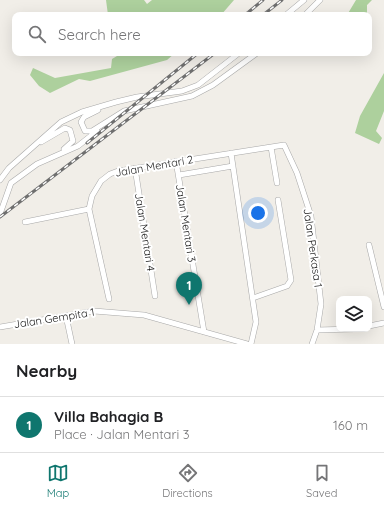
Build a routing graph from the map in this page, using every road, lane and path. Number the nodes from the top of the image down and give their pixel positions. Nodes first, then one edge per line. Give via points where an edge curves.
1 (304, 0) edge
2 (320, 0) edge
3 (290, 12) edge
4 (308, 12) edge
5 (235, 56) edge
6 (253, 56) edge
7 (116, 102) junction
8 (124, 111) junction
9 (284, 145) joint
10 (271, 147) junction
11 (32, 148) junction
12 (231, 153) junction
13 (51, 157) junction
14 (176, 161) junction
15 (233, 166) junction
16 (135, 168) junction
17 (179, 175) junction
18 (0, 180) edge
19 (277, 183) dead end
20 (278, 200) dead end
21 (89, 210) junction
22 (0, 214) edge
23 (25, 222) dead end
24 (369, 245) dead end
25 (155, 296) dead end
26 (253, 298) junction
27 (109, 299) dead end
28 (384, 307) edge
29 (66, 316) junction
30 (384, 323) edge
31 (372, 325) edge
32 (0, 327) edge
33 (336, 329) edge
34 (317, 330) junction
35 (204, 332) junction
36 (72, 344) edge
37 (247, 344) edge
38 (251, 344) edge
39 (312, 344) edge

1 - 3 street
2 - 4 street
5 - 7 street via 198,85 182,91 137,96
6 - 8 street via 213,85 192,96
7 - 8 street via 84,117 81,122 83,128 92,131
7 - 11 street via 82,112 61,122
8 - 13 street via 78,146
9 - 10 street, Jalan Mentari 2
9 - 34 street, Jalan Perkasa 1 via 297,173 311,216 321,304
10 - 12 street, Jalan Mentari 2
10 - 19 street
11 - 13 street via 65,128 70,130 73,141 70,146
11 - 18 street via 9,168
12 - 14 street, Jalan Mentari 2
12 - 15 street
13 - 22 street via 11,183
14 - 16 street, Jalan Mentari 2
14 - 17 street, Jalan Mentari 3
15 - 17 street
15 - 26 street
16 - 21 street, Jalan Mentari 2 via 110,174 101,181 92,196
16 - 25 street, Jalan Mentari 4
17 - 35 street, Jalan Mentari 3
20 - 26 street via 291,280 287,286
21 - 23 street
21 - 27 street
24 - 28 street
26 - 38 street via 256,322
29 - 32 street, Jalan Gempita 1
29 - 35 street, Jalan Gempita 1 via 94,311 144,315
29 - 36 street
30 - 31 street
33 - 34 street
34 - 39 street, Jalan Perkasa 1
35 - 37 street, Jalan Gempita 1

